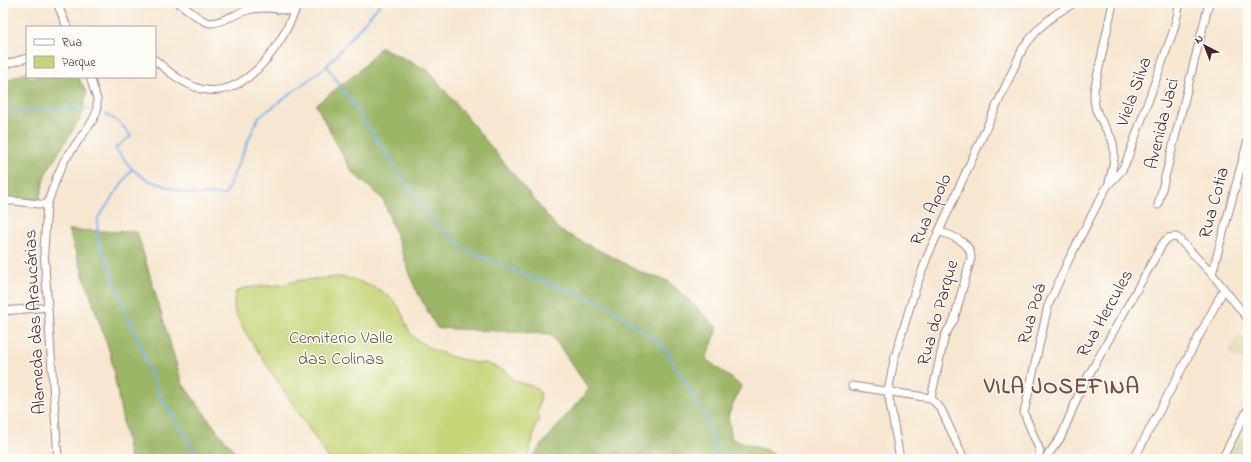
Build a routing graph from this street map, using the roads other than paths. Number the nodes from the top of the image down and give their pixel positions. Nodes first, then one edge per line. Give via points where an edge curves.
1 (57, 3) edge
2 (179, 3) edge
3 (299, 3) edge
4 (1074, 3) edge
5 (1113, 3) edge
6 (1180, 3) edge
7 (1209, 3) edge
8 (294, 12) junction
9 (67, 26) edge
10 (26, 58) edge
11 (156, 61) edge
12 (3, 64) edge
13 (90, 78) edge
14 (1248, 140) edge
15 (1108, 185) junction
16 (3, 201) edge
17 (47, 205) junction
18 (1158, 205) dead end
19 (938, 231) junction
20 (1212, 274) junction
21 (1224, 289) junction
22 (48, 307) junction
23 (3, 311) edge
24 (1248, 319) edge
25 (852, 386) dead end
26 (888, 392) junction
27 (931, 398) junction
28 (1247, 414) edge
29 (58, 459) edge
30 (900, 459) edge
31 (964, 459) edge
32 (1038, 459) edge
33 (1045, 459) edge
34 (1134, 459) edge
35 (1222, 459) edge

1 - 9 street
2 - 8 street via 210,23 249,10 273,8
3 - 8 street
4 - 19 street, Rua Apolo via 1038,28 1023,48
5 - 15 street via 1094,91 1096,112 1112,141 1114,152
6 - 15 street, Viela Silva via 1174,29 1127,160 1122,170
7 - 18 street, Avenida Jaci
8 - 11 street via 281,39 264,63 233,87 217,91 202,89 178,78
10 - 12 street
13 - 17 street, Alameda das Araucárias via 97,98 97,111 64,161
14 - 20 street, Rua Cotia
15 - 32 street, Rua Poá via 1069,259 1048,306 1024,413 1040,451
16 - 17 street
17 - 22 street, Alameda das Araucárias via 44,250
19 - 26 street, Rua Apolo via 915,290 894,360
19 - 27 street, Rua do Parque via 962,242 971,252 971,258 954,320 945,334
20 - 21 street
20 - 33 street, Rua Hercules via 1176,237 1168,238 1163,243 1081,389 1061,438
21 - 24 street
21 - 34 street
22 - 23 street
22 - 29 street, Alameda das Araucárias
25 - 26 street
26 - 27 street
26 - 30 street, Rua Apolo
27 - 31 street via 941,409
28 - 35 street

